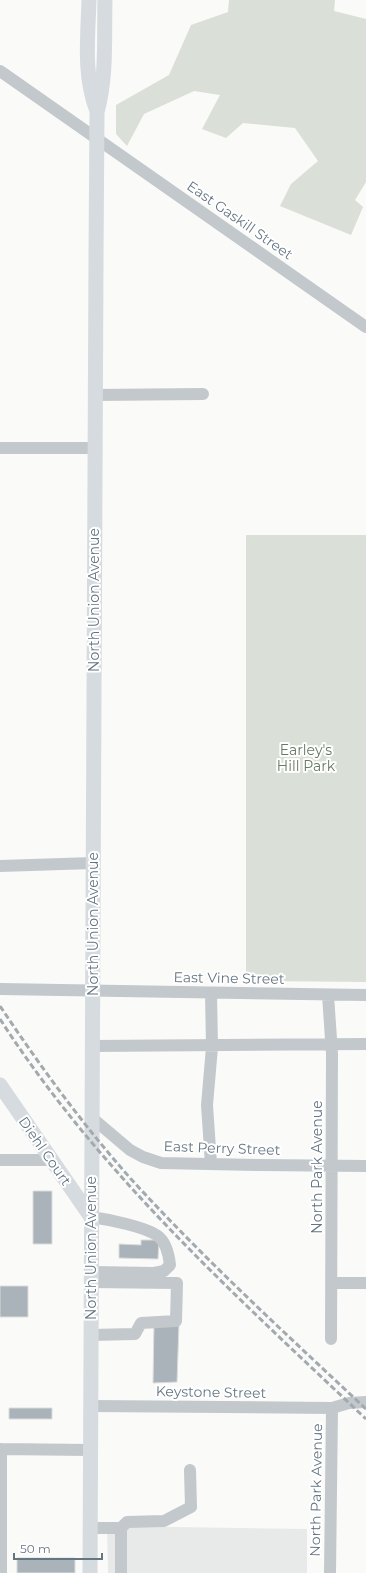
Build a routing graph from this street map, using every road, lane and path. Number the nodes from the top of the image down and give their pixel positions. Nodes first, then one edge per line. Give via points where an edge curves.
1 (89, 0) edge
2 (105, 0) edge
3 (0, 71) edge
4 (97, 112) junction
5 (97, 138) junction
6 (366, 327) edge
7 (203, 394) dead end
8 (95, 395) junction
9 (0, 448) edge
10 (95, 448) junction
11 (93, 863) junction
12 (0, 866) edge
13 (0, 989) edge
14 (92, 991) junction
15 (211, 993) junction
16 (328, 995) junction
17 (366, 995) edge
18 (332, 1044) junction
19 (366, 1044) edge
20 (212, 1045) junction
21 (92, 1046) junction
22 (0, 1085) edge
23 (91, 1117) junction
24 (0, 1160) edge
25 (51, 1160) junction
26 (211, 1164) junction
27 (332, 1166) junction
28 (366, 1166) edge
29 (91, 1217) junction
30 (91, 1277) junction
31 (331, 1283) junction
32 (366, 1283) edge
33 (91, 1336) junction
34 (331, 1339) dead end
35 (366, 1402) edge
36 (90, 1406) junction
37 (332, 1408) junction
38 (0, 1450) edge
39 (90, 1450) junction
40 (190, 1470) dead end
41 (90, 1528) junction
42 (121, 1528) junction
43 (0, 1541) edge
44 (1, 1573) edge
45 (90, 1573) edge
46 (121, 1573) edge
47 (330, 1573) edge

1 - 4 main road via 88,72
2 - 4 main road via 104,77
3 - 5 street, East Gaskill Street
4 - 5 main road, North Union Avenue
5 - 6 street, East Gaskill Street
5 - 8 main road, North Union Avenue
7 - 8 street
8 - 10 main road, North Union Avenue
9 - 10 street
10 - 11 main road, North Union Avenue
11 - 12 street
11 - 14 main road, North Union Avenue
13 - 14 street, East Vine Street
14 - 15 street, East Vine Street
14 - 21 main road, North Union Avenue
15 - 16 street, East Vine Street
15 - 20 street
16 - 17 street, East Vine Street
16 - 18 street, North Park Avenue
18 - 19 street
18 - 20 street
18 - 27 street, North Park Avenue
20 - 21 street
20 - 26 street via 207,1105
21 - 23 main road, North Union Avenue
22 - 25 main road, Diehl Court
23 - 26 street, East Perry Street via 125,1146 143,1157 161,1163
23 - 29 main road, North Union Avenue
24 - 25 street
25 - 29 main road, Diehl Court
26 - 27 street, East Perry Street
27 - 28 street, East Perry Street
27 - 31 street, North Park Avenue
29 - 30 main road, North Union Avenue
29 - 30 street via 144,1229 158,1235 164,1243 170,1265 167,1270 154,1273
30 - 33 main road, North Union Avenue
30 - 33 street via 177,1283 176,1321 141,1323 135,1334
31 - 32 street
31 - 34 street, North Park Avenue
33 - 36 main road, North Union Avenue
35 - 37 street, Keystone Street
36 - 37 street, Keystone Street
36 - 39 main road, North Union Avenue
37 - 47 street, North Park Avenue
38 - 39 street
38 - 43 street
39 - 41 main road, North Union Avenue
40 - 42 street via 191,1507 164,1521 127,1522
41 - 42 street
41 - 45 main road, North Union Avenue
42 - 46 street
43 - 44 street

